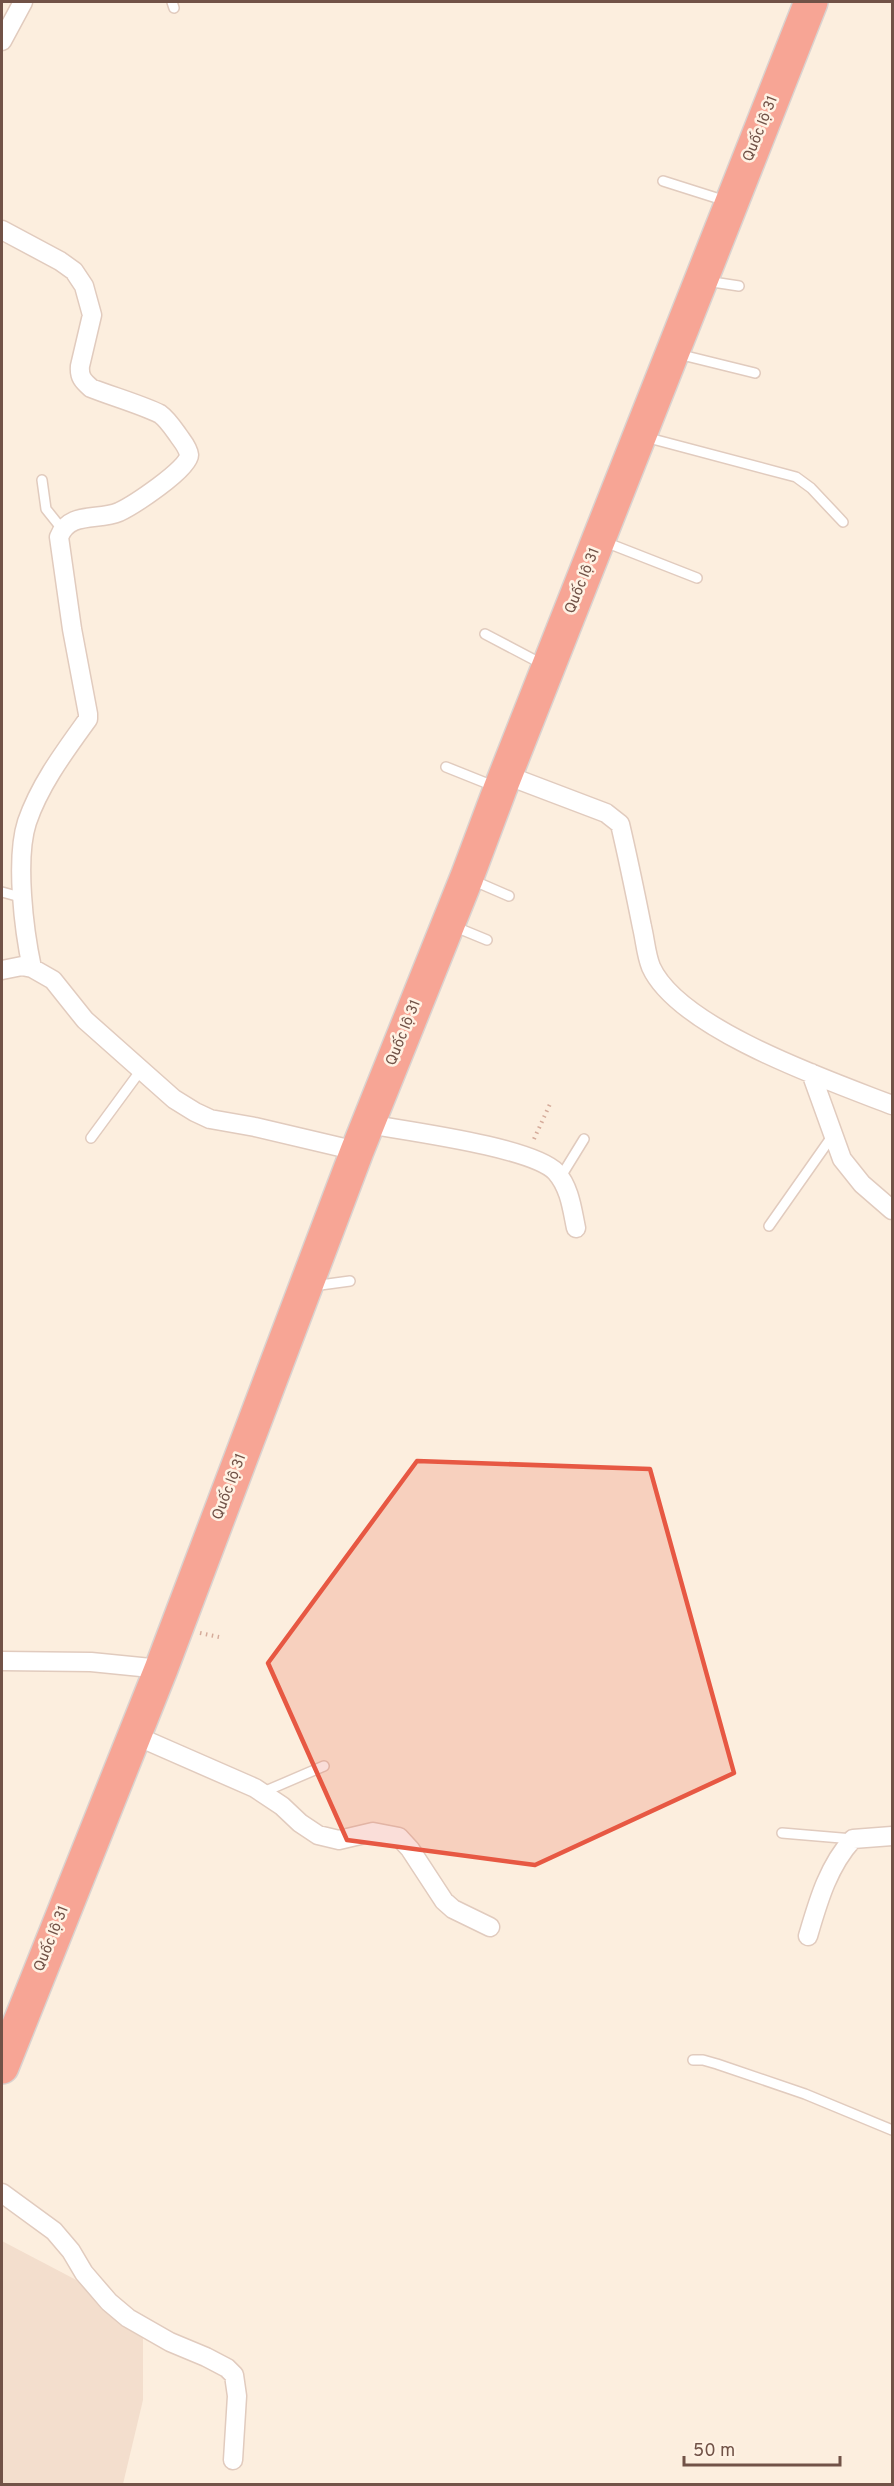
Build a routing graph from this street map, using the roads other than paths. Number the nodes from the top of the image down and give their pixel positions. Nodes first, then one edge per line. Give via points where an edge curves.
1 (23, 2) edge
2 (811, 2) edge
3 (2, 40) edge
4 (663, 181) dead end
5 (731, 203) junction
6 (2, 230) edge
7 (701, 280) junction
8 (739, 286) dead end
9 (672, 352) junction
10 (755, 373) dead end
11 (640, 435) junction
12 (42, 480) dead end
13 (843, 522) dead end
14 (62, 529) junction
15 (600, 540) junction
16 (697, 578) dead end
17 (485, 634) dead end
18 (548, 667) junction
19 (446, 767) dead end
20 (503, 782) junction
21 (467, 878) junction
22 (2, 892) edge
23 (508, 896) dead end
24 (24, 898) junction
25 (448, 924) junction
26 (487, 940) dead end
27 (32, 968) junction
28 (2, 970) edge
29 (141, 1070) junction
30 (811, 1073) junction
31 (892, 1105) edge
32 (833, 1135) junction
33 (362, 1137) junction
34 (91, 1138) dead end
35 (584, 1139) dead end
36 (559, 1179) junction
37 (892, 1210) edge
38 (769, 1226) dead end
39 (576, 1228) dead end
40 (350, 1281) dead end
41 (305, 1287) junction
42 (2, 1661) edge
43 (161, 1668) junction
44 (134, 1735) junction
45 (324, 1766) dead end
46 (261, 1792) junction
47 (782, 1833) dead end
48 (892, 1836) edge
49 (853, 1839) junction
50 (490, 1927) dead end
51 (808, 1936) dead end
52 (693, 2060) dead end
53 (2, 2067) edge
54 (892, 2130) edge
55 (2, 2193) edge
56 (233, 2460) dead end

1 - 3 street
2 - 5 highway, Quốc lộ 31
4 - 5 lane
5 - 7 highway, Quốc lộ 31
6 - 14 street via 60,261 74,271 84,286 92,315 80,366 83,381 91,388 160,415 187,447 189,456 178,472 134,503 105,516 79,519
7 - 8 lane
7 - 9 highway, Quốc lộ 31
9 - 10 lane
9 - 11 highway, Quốc lộ 31
11 - 13 lane via 796,477
11 - 15 highway, Quốc lộ 31
12 - 14 lane via 46,509
14 - 24 street via 61,555 88,714 27,822 22,844
15 - 16 lane
15 - 18 highway, Quốc lộ 31
17 - 18 lane
18 - 20 highway, Quốc lộ 31
19 - 20 lane
20 - 21 highway, Quốc lộ 31
20 - 30 street via 613,817 620,824 650,965 665,988 700,1017 783,1063
21 - 23 lane
21 - 25 highway, Quốc lộ 31
22 - 24 lane
24 - 27 street
25 - 26 lane
25 - 33 highway, Quốc lộ 31
27 - 28 street
27 - 29 street via 53,980 85,1020
29 - 33 street via 174,1099 210,1119
29 - 34 lane
30 - 31 street
30 - 32 street
32 - 37 street via 849,1171
32 - 38 lane
33 - 36 street via 489,1146 533,1158
33 - 41 highway, Quốc lộ 31
35 - 36 lane
36 - 39 street via 571,1198
40 - 41 lane
41 - 43 highway, Quốc lộ 31
42 - 43 street
43 - 44 highway, Quốc lộ 31
44 - 46 street
44 - 53 highway, Quốc lộ 31
45 - 46 lane
46 - 50 street via 318,1835 339,1840 373,1832 399,1837 444,1901
47 - 49 lane
48 - 49 street
49 - 51 street via 823,1888
52 - 54 lane via 717,2064 794,2091
55 - 56 street via 54,2231 90,2280 128,2318 170,2342 206,2356 234,2375 237,2396

